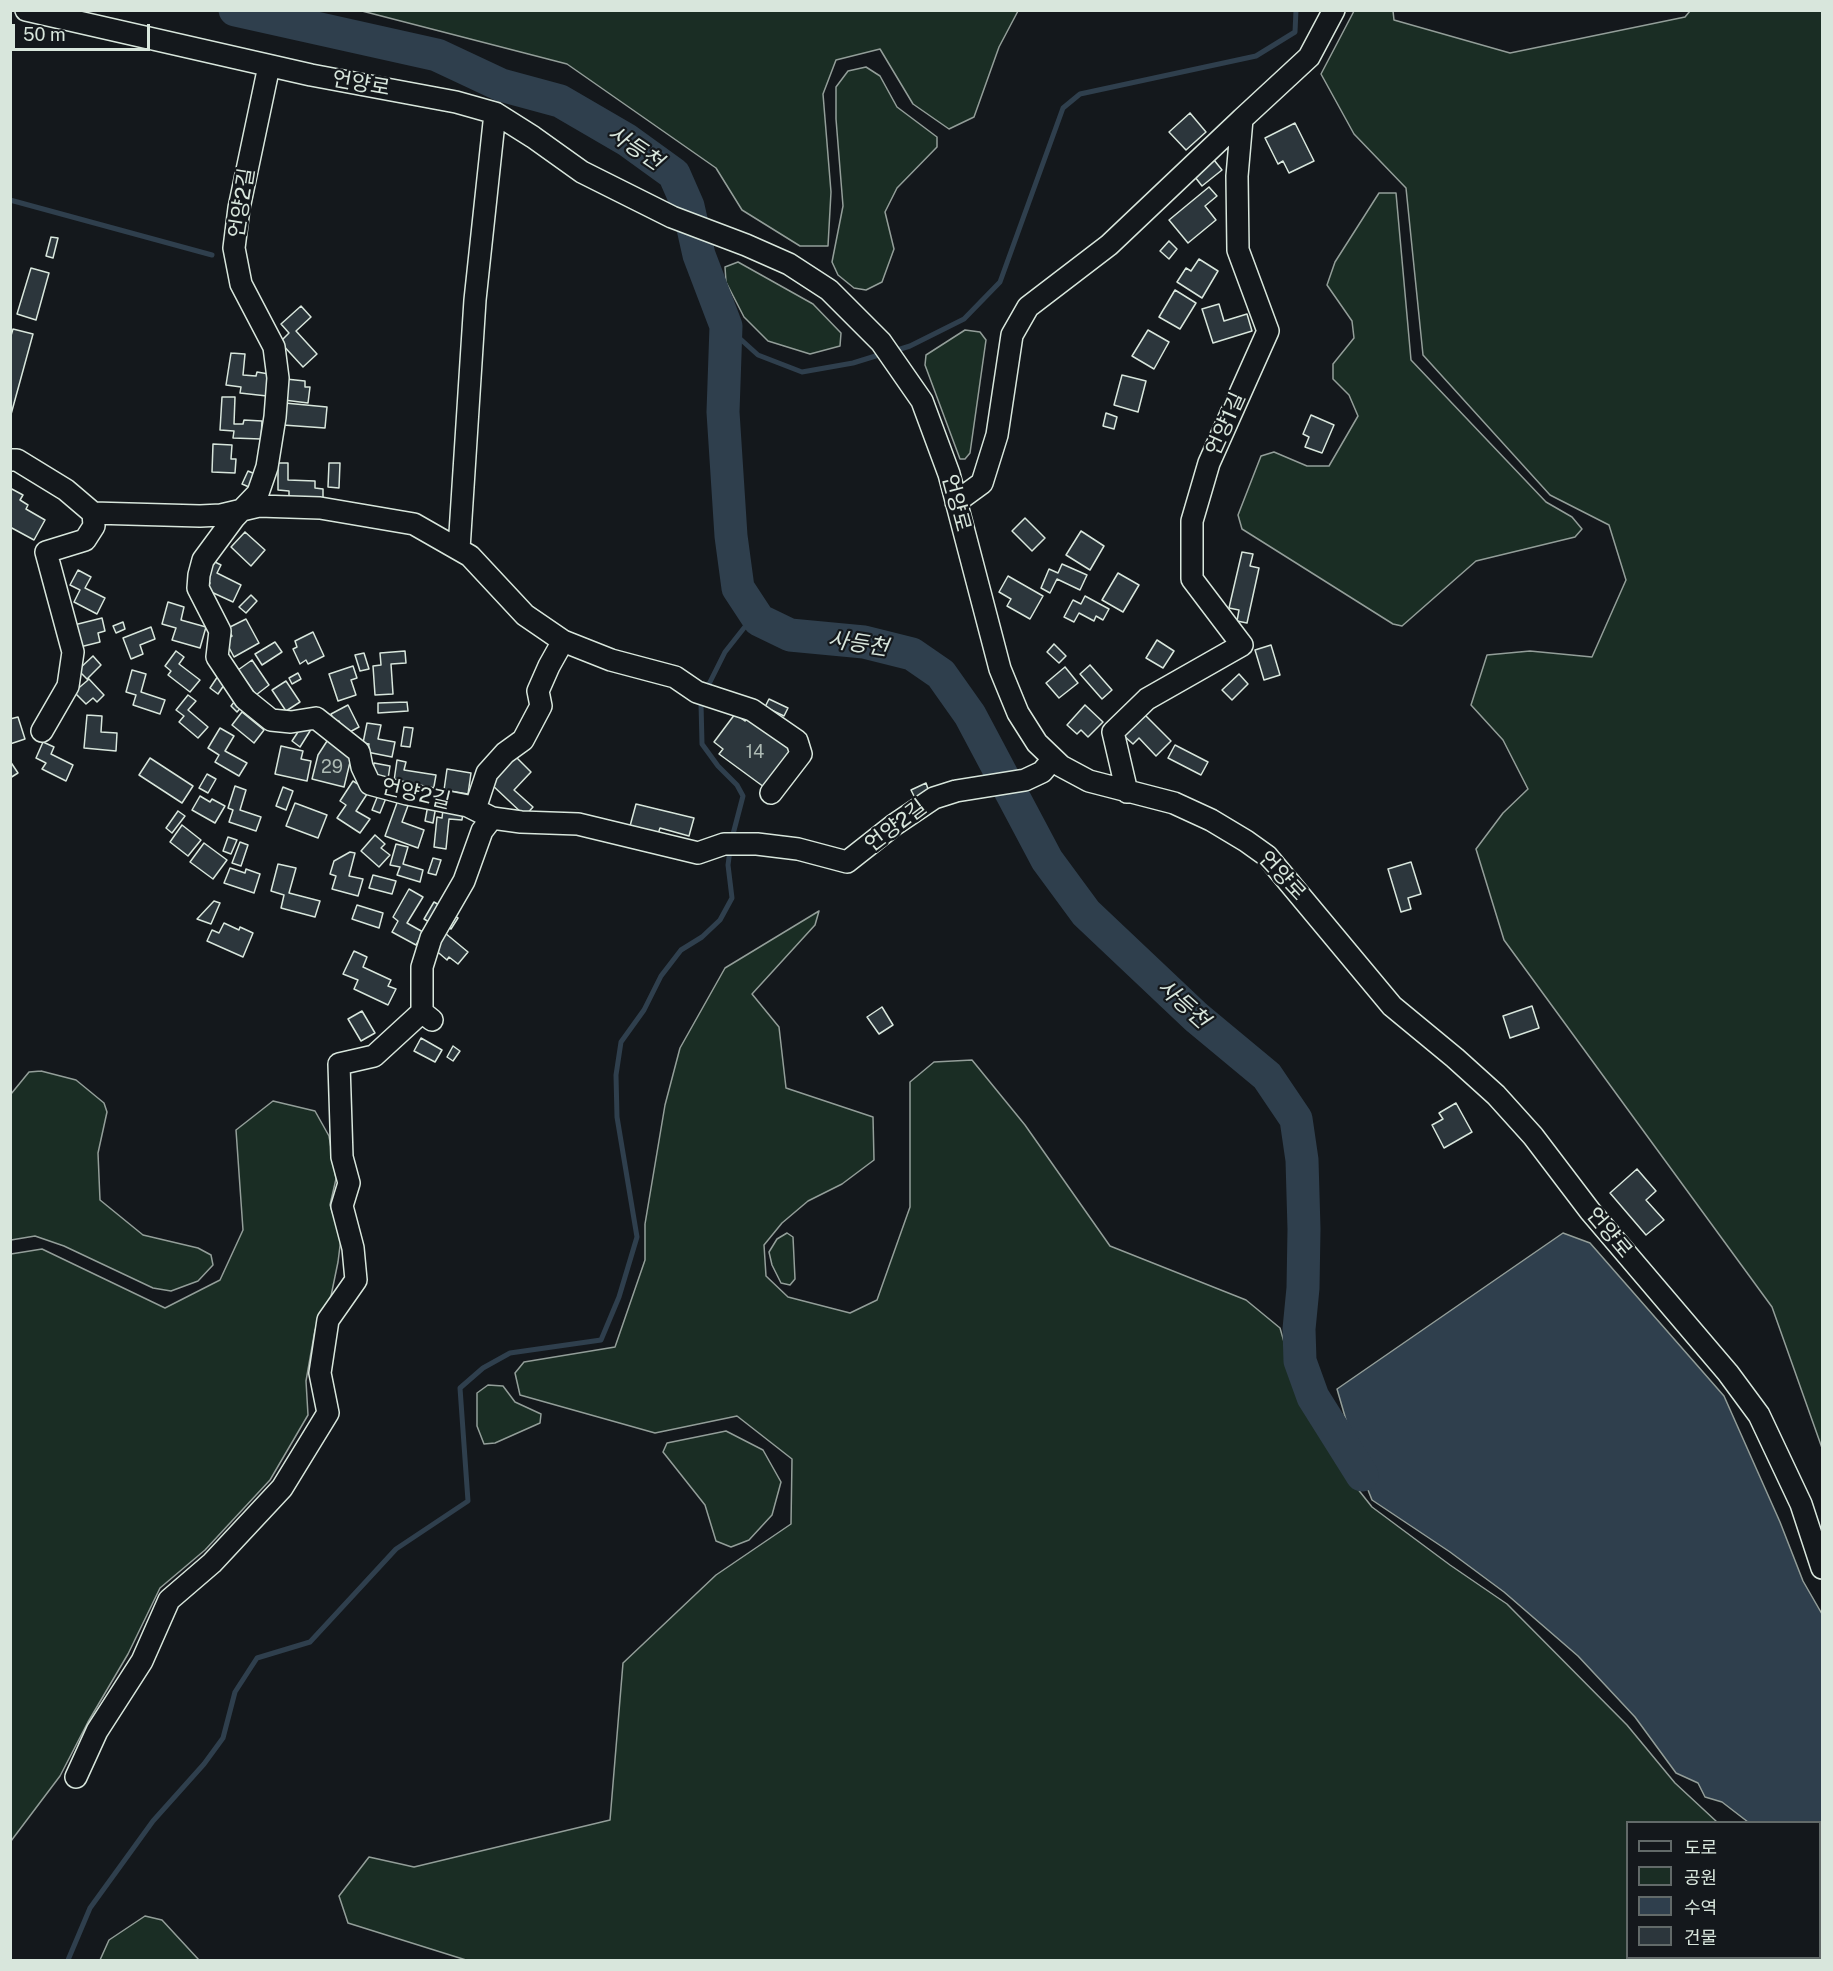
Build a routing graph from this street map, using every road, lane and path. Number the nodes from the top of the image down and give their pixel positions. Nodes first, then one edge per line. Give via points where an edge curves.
1 (27, 10) edge
2 (1334, 10) edge
3 (269, 66) junction
4 (495, 113) junction
5 (1242, 119) junction
6 (10, 460) edge
7 (956, 502) junction
8 (240, 512) junction
9 (93, 513) junction
10 (459, 549) junction
11 (563, 642) junction
12 (42, 730) dead end
13 (1053, 759) junction
14 (1127, 792) junction
15 (771, 793) dead end
16 (483, 813) junction
17 (1822, 1568) edge
18 (76, 1777) dead end

1 - 3 street, 언양로
2 - 5 street via 1309,57
3 - 4 street, 언양로
3 - 8 street, 언양2길 via 238,208 234,248 240,284 274,348 278,378 267,467 258,493
4 - 7 street, 언양로 via 582,172 672,217 789,264 829,290 881,342 922,401
4 - 10 street via 475,300
5 - 7 street via 1109,245 1029,307 1012,335 997,435 982,483
5 - 14 street, 언양1길 via 1237,176 1238,250 1268,331 1209,463 1192,521 1192,579 1242,645 1147,699 1113,732
6 - 9 street via 17,460 66,490
7 - 13 street, 언양로 via 1000,669 1018,713 1037,743
8 - 9 street via 221,516
8 - 10 street via 259,507 320,508 380,518 414,524
8 - 16 street, 언양2길 via 203,560 198,588 220,632 217,657 245,699 271,720 316,718 359,752 370,784 468,806
9 - 12 street via 94,526 86,540 46,552 73,652 68,686
10 - 11 street via 525,615
11 - 15 street via 675,677 706,694 752,710 796,741 801,754
11 - 16 street via 538,690 541,706 523,740 487,773
13 - 14 street, 언양로 via 1089,781
13 - 16 street, 언양2길 via 1042,772 1025,780 934,798 847,862 798,849 757,844 730,844 698,853 578,824 521,822
14 - 17 street, 언양로 via 1174,803 1267,856 1392,1006 1496,1095 1526,1128 1759,1415 1801,1504
16 - 18 street via 482,831 464,881 431,938 422,967 427,1016 374,1056 339,1064 342,1157 349,1183 342,1206 353,1248 356,1280 328,1320 320,1373 328,1413 282,1488 212,1563 169,1600 142,1661 97,1731

